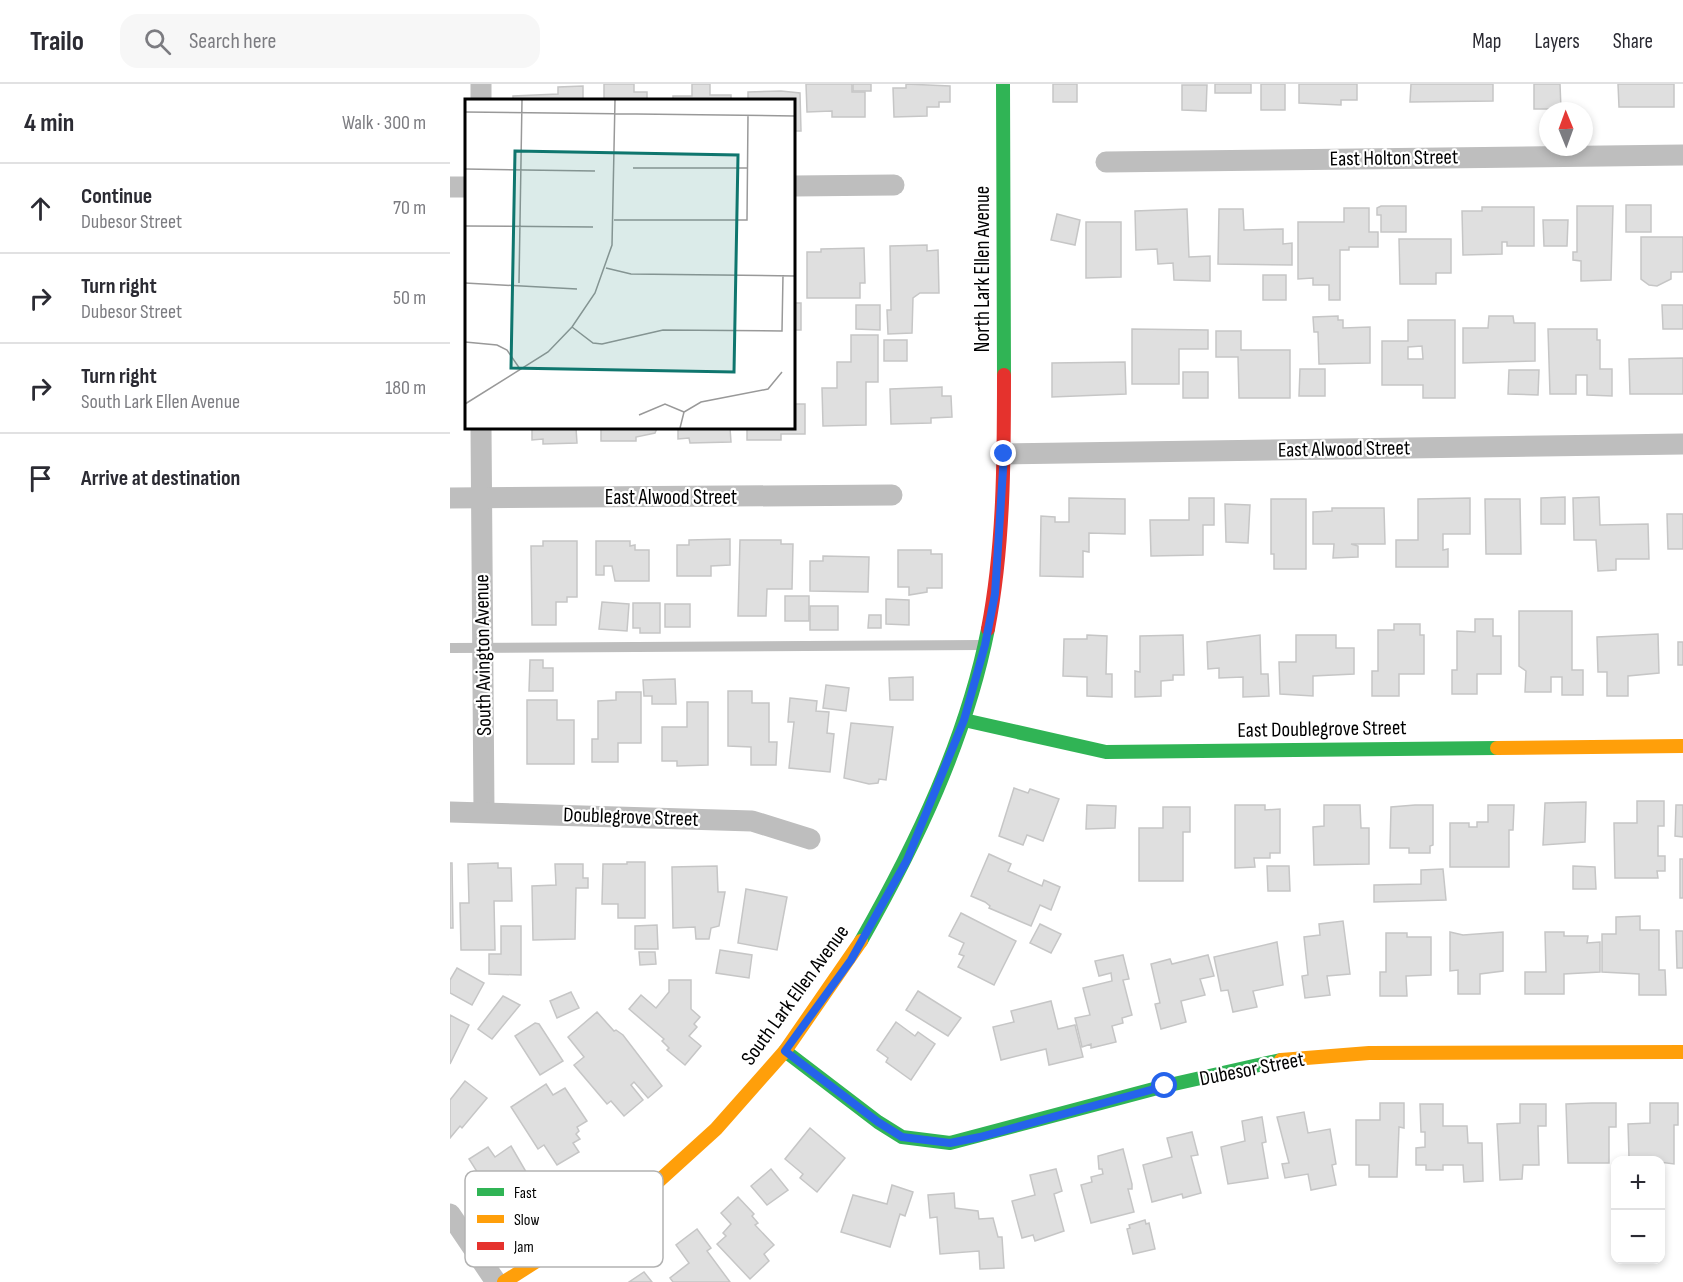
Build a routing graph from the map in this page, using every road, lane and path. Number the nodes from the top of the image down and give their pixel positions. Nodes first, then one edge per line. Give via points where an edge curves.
1 (1003, 84) edge
2 (1683, 155) edge
3 (1106, 162) dead end
4 (894, 185) dead end
5 (465, 186) edge
6 (795, 186) edge
7 (450, 187) edge
8 (481, 429) edge
9 (1683, 444) edge
10 (1004, 454) junction
11 (891, 495) dead end
12 (450, 498) edge
13 (481, 498) junction
14 (985, 645) junction
15 (450, 648) edge
16 (483, 648) junction
17 (964, 720) junction
18 (1683, 746) edge
19 (450, 812) edge
20 (484, 812) junction
21 (810, 838) dead end
22 (785, 1051) junction
23 (1683, 1052) edge
24 (663, 1177) edge
25 (450, 1214) edge
26 (465, 1236) edge
27 (486, 1267) edge
28 (527, 1267) edge
29 (496, 1282) edge
30 (504, 1282) edge

1 - 10 street, North Lark Ellen Avenue
2 - 3 street, East Holton Street
4 - 6 street
5 - 7 street
8 - 13 street, South Avington Avenue
9 - 10 street, East Alwood Street
10 - 14 street, South Lark Ellen Avenue via 995,594
11 - 13 street, East Alwood Street
12 - 13 street, East Alwood Street
13 - 16 street, South Avington Avenue
14 - 16 lane
14 - 17 street, South Lark Ellen Avenue
15 - 16 lane
16 - 20 street, South Avington Avenue
17 - 18 street, East Doublegrove Street via 1106,752
17 - 22 street, South Lark Ellen Avenue via 907,860 851,960
19 - 20 street, Doublegrove Street
20 - 21 street, Doublegrove Street via 752,821
22 - 23 street, Dubesor Street via 902,1137 950,1143 1285,1059 1369,1053
22 - 24 street, South Lark Ellen Avenue via 716,1129
25 - 26 street
27 - 29 street
28 - 30 street, South Lark Ellen Avenue

